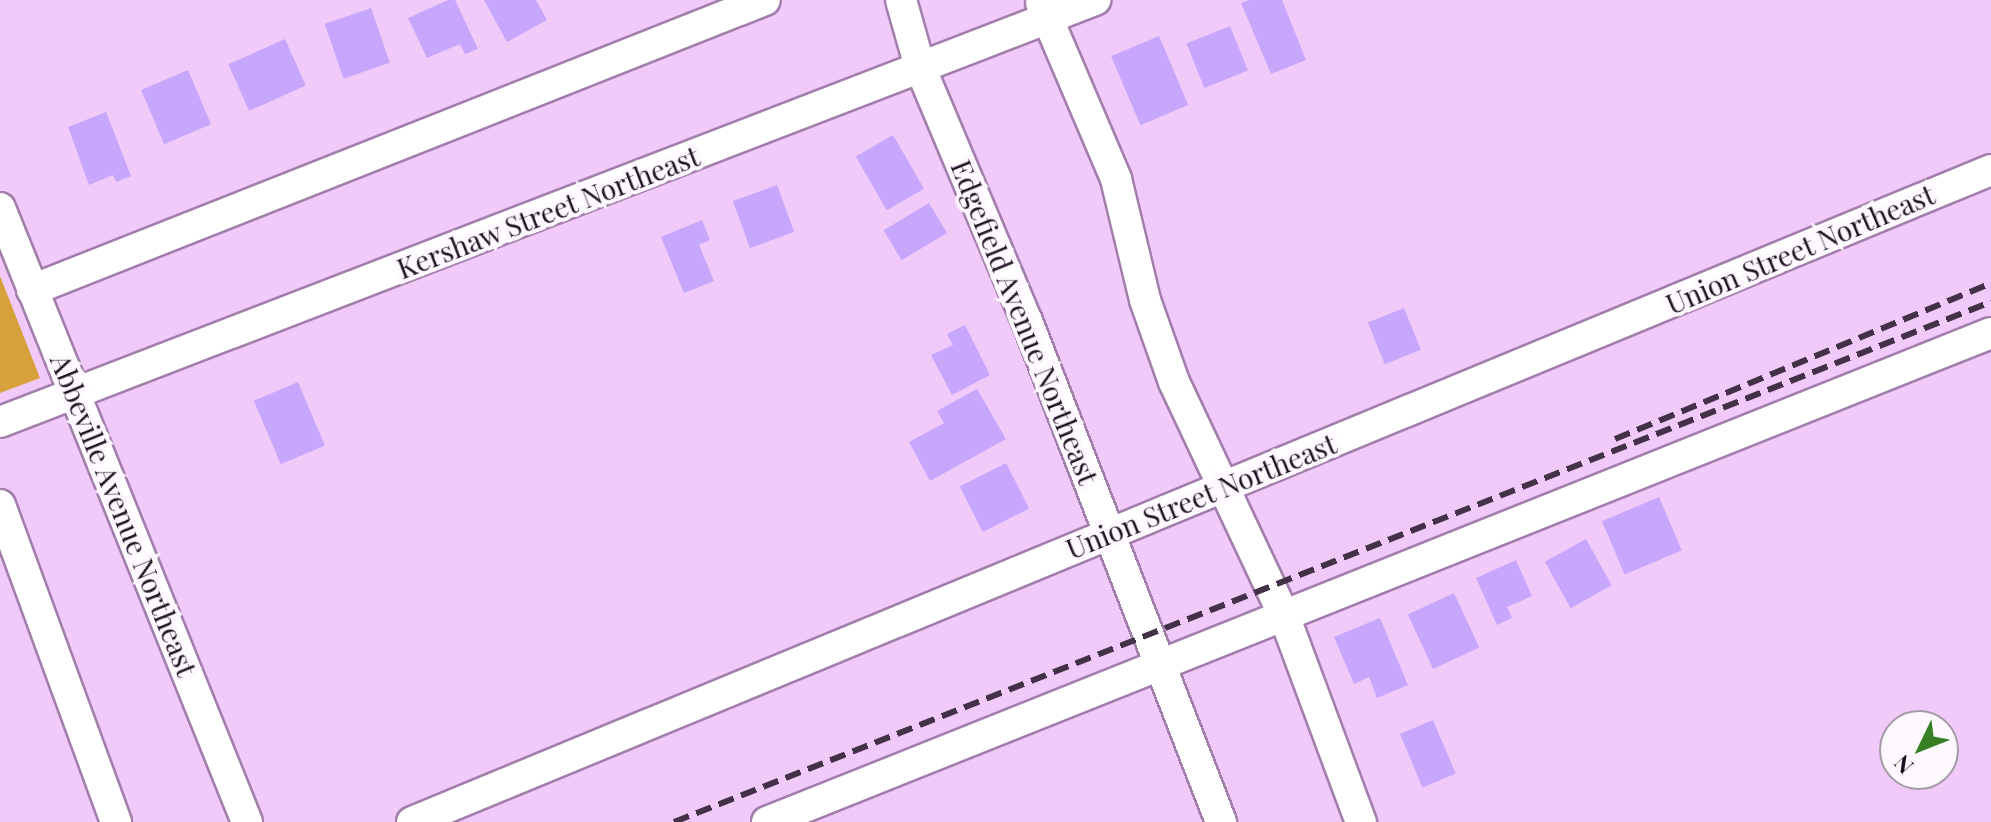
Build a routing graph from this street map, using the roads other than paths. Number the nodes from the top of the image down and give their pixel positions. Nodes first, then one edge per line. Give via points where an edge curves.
1 (765, 0) edge
2 (901, 0) edge
3 (1095, 0) edge
4 (1043, 9) edge
5 (920, 67) junction
6 (1991, 170) edge
7 (0, 208) edge
8 (32, 290) junction
9 (1991, 333) edge
10 (74, 393) junction
11 (0, 422) edge
12 (1223, 487) junction
13 (0, 505) edge
14 (1109, 532) junction
15 (1285, 618) junction
16 (1163, 667) junction
17 (116, 822) edge
18 (247, 822) edge
19 (412, 822) edge
20 (767, 822) edge
21 (1221, 822) edge
22 (1361, 822) edge

1 - 8 street
2 - 5 street, Edgefield Avenue Northeast
3 - 4 street, Kershaw Street Northeast
4 - 5 street, Kershaw Street Northeast
4 - 12 street via 1116,179 1145,300 1174,382
5 - 10 street, Kershaw Street Northeast
5 - 14 street, Edgefield Avenue Northeast
6 - 12 street, Union Street Northeast
7 - 8 street, Abbeville Avenue Northeast
8 - 10 street, Abbeville Avenue Northeast
9 - 15 street via 1564,499
10 - 11 street, Kershaw Street Northeast
10 - 18 street, Abbeville Avenue Northeast
12 - 14 street, Union Street Northeast
12 - 15 street
13 - 17 street
14 - 16 street, Edgefield Avenue Northeast
14 - 19 street, Union Street Northeast
15 - 16 street
15 - 22 street
16 - 20 street
16 - 21 street, Edgefield Avenue Northeast

